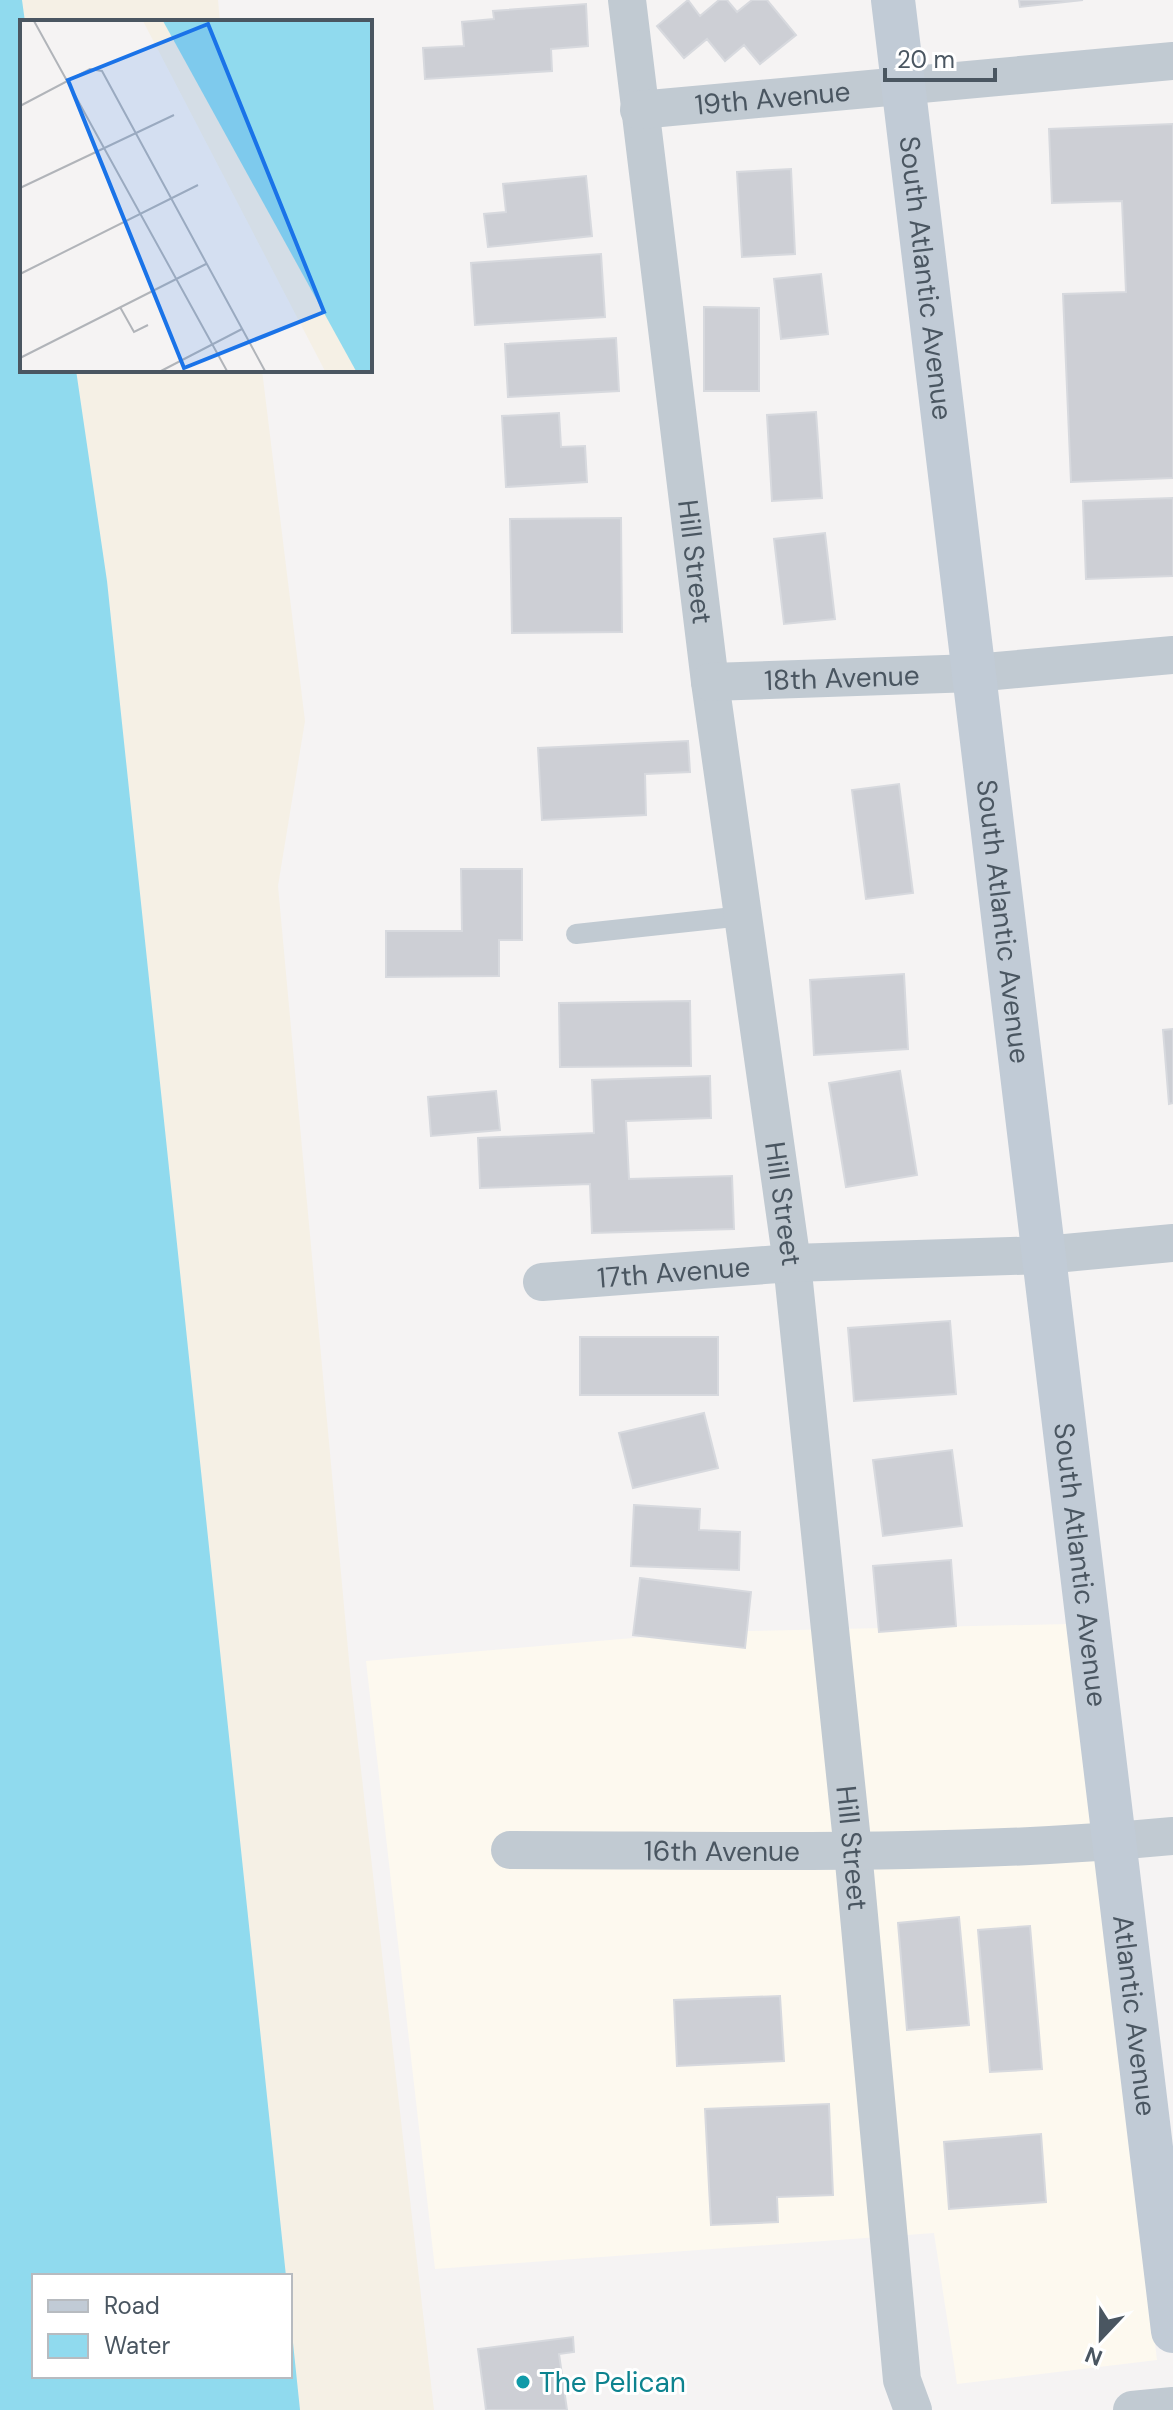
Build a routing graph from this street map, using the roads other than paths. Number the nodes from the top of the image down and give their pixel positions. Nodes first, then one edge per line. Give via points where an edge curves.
1 (627, 0) edge
2 (893, 0) edge
3 (1173, 61) edge
4 (903, 85) junction
5 (639, 110) junction
6 (1173, 655) edge
7 (974, 673) junction
8 (710, 682) junction
9 (743, 916) junction
10 (576, 934) dead end
11 (1173, 1243) edge
12 (1044, 1255) junction
13 (792, 1263) junction
14 (542, 1282) dead end
15 (1173, 1836) edge
16 (1115, 1842) junction
17 (510, 1850) dead end
18 (853, 1851) junction
19 (1173, 2331) edge
20 (1173, 2406) edge
21 (913, 2410) edge
22 (1132, 2410) edge

1 - 5 street, Hill Street
2 - 4 main road, South Atlantic Avenue
3 - 4 street, 19th Avenue
4 - 5 street, 19th Avenue
4 - 7 main road, South Atlantic Avenue
5 - 8 street, Hill Street
6 - 7 street, 18th Avenue
7 - 8 street, 18th Avenue
7 - 12 main road, South Atlantic Avenue
8 - 9 street, Hill Street
9 - 10 lane
9 - 13 street, Hill Street
11 - 12 street, 17th Avenue
12 - 13 street, 17th Avenue
12 - 16 main road, South Atlantic Avenue
13 - 14 street, 17th Avenue
13 - 18 street, Hill Street
15 - 16 street, 16th Avenue
16 - 18 street, 16th Avenue
16 - 19 main road, Atlantic Avenue
17 - 18 street, 16th Avenue
18 - 21 street, Hill Street via 902,2380
20 - 22 street

